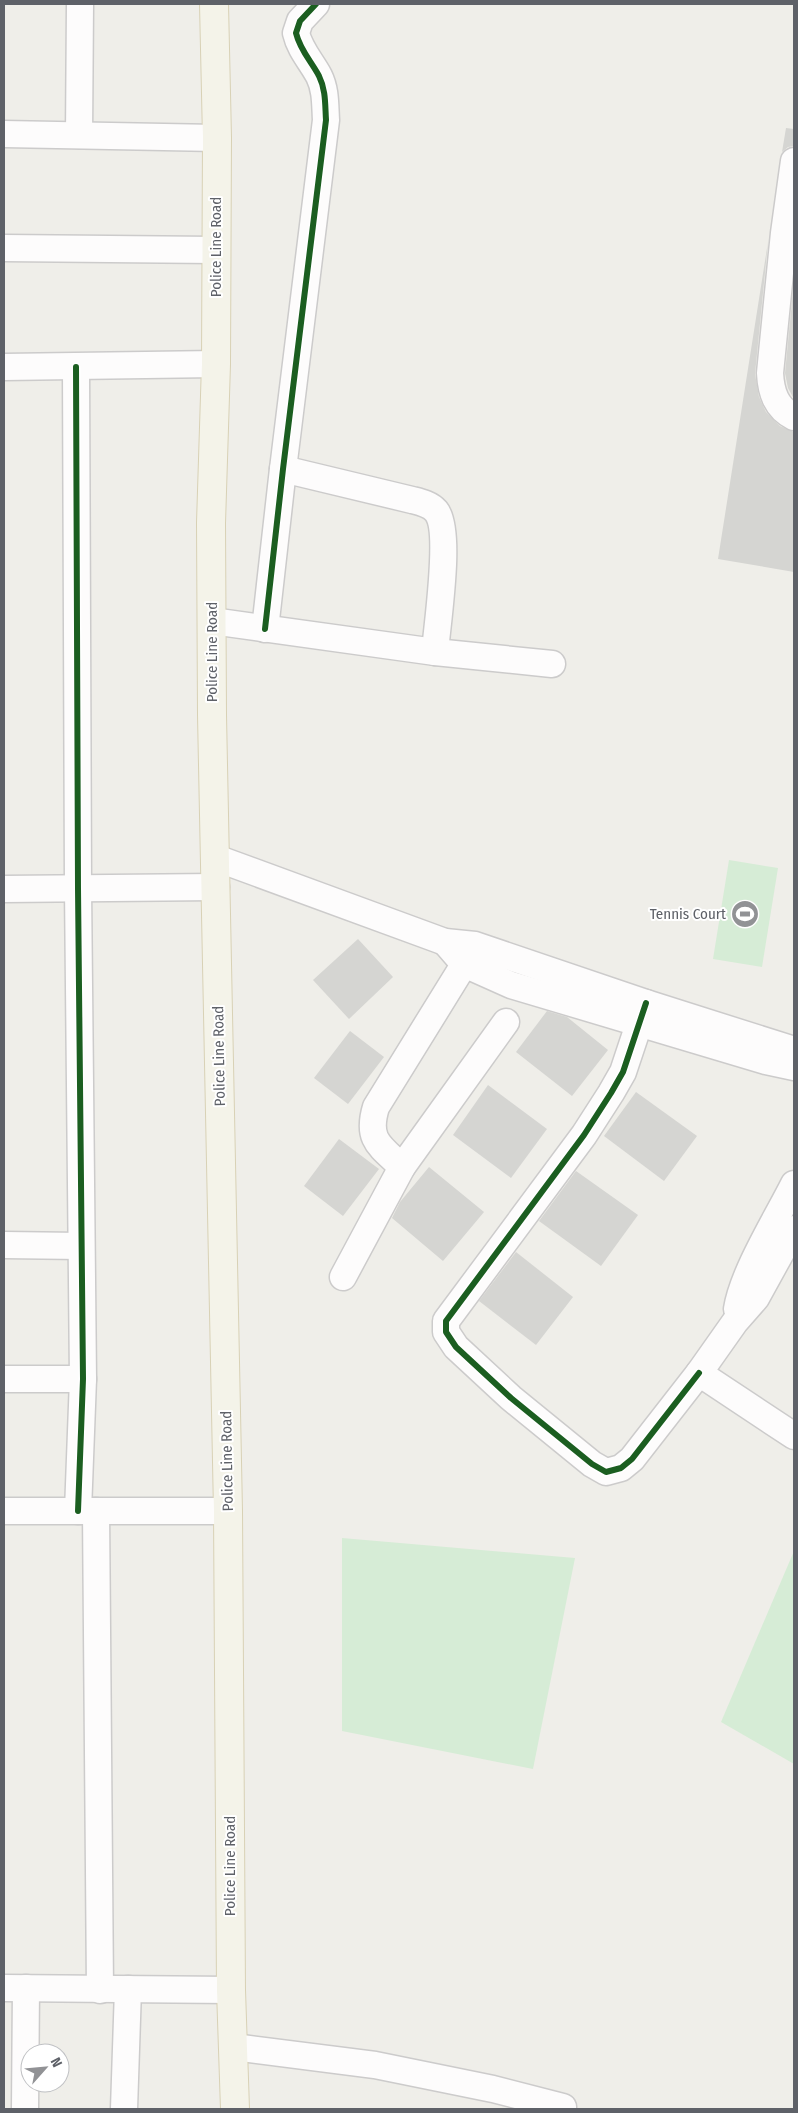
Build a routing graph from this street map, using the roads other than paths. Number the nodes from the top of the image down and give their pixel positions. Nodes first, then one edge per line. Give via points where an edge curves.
1 (80, 4) edge
2 (214, 4) edge
3 (316, 4) edge
4 (4, 134) edge
5 (78, 135) junction
6 (217, 138) junction
7 (794, 161) edge
8 (4, 248) edge
9 (215, 250) junction
10 (216, 364) junction
11 (4, 367) edge
12 (76, 367) junction
13 (794, 417) edge
14 (282, 469) junction
15 (212, 622) junction
16 (265, 629) junction
17 (435, 652) junction
18 (552, 664) dead end
19 (216, 858) junction
20 (216, 887) junction
21 (78, 888) junction
22 (4, 889) edge
23 (470, 955) junction
24 (643, 1013) junction
25 (506, 1022) dead end
26 (794, 1050) edge
27 (794, 1067) edge
28 (402, 1167) junction
29 (794, 1184) edge
30 (794, 1230) edge
31 (4, 1245) edge
32 (82, 1246) junction
33 (343, 1277) dead end
34 (736, 1322) junction
35 (699, 1373) junction
36 (83, 1378) junction
37 (4, 1379) edge
38 (794, 1436) edge
39 (4, 1511) edge
40 (87, 1511) junction
41 (228, 1511) junction
42 (15, 1988) edge
43 (128, 1989) junction
44 (100, 1990) junction
45 (231, 1990) junction
46 (234, 2047) junction
47 (563, 2107) dead end
48 (25, 2109) edge
49 (124, 2109) edge
50 (235, 2109) edge

1 - 5 street
2 - 6 main road, Police Line Road
3 - 14 street via 300,20 296,33 320,80 325,95 326,120
4 - 5 street
5 - 6 street
6 - 9 main road, Police Line Road
7 - 13 street via 770,373 776,401
8 - 9 street
9 - 10 main road, Police Line Road
10 - 12 street
10 - 15 main road, Police Line Road via 211,523
11 - 12 street
12 - 21 street
14 - 16 street
14 - 17 street via 412,500 426,504 436,512 441,520 444,545
15 - 16 street
15 - 19 main road, Police Line Road
16 - 17 street
17 - 18 street
19 - 20 main road, Police Line Road
19 - 23 street via 445,942
20 - 21 street
20 - 41 main road, Police Line Road
21 - 22 street
21 - 32 street
23 - 24 street
23 - 28 street via 372,1118 376,1140
24 - 26 street
24 - 27 street via 766,1061
24 - 35 street via 623,1072 611,1093 584,1135 446,1321 446,1332 456,1347 511,1398 606,1472 621,1468 632,1459
25 - 28 street
28 - 33 street
29 - 34 street via 744,1286
30 - 34 street via 756,1298
31 - 32 street
32 - 36 street
34 - 35 street
35 - 38 street
36 - 37 street
36 - 40 street
39 - 40 street
40 - 41 street
40 - 44 street
41 - 45 main road, Police Line Road
42 - 44 street
42 - 48 street
43 - 44 street
43 - 45 street
43 - 49 street
45 - 46 main road, Police Line Road
46 - 47 street via 375,2065
46 - 50 main road, Police Line Road

